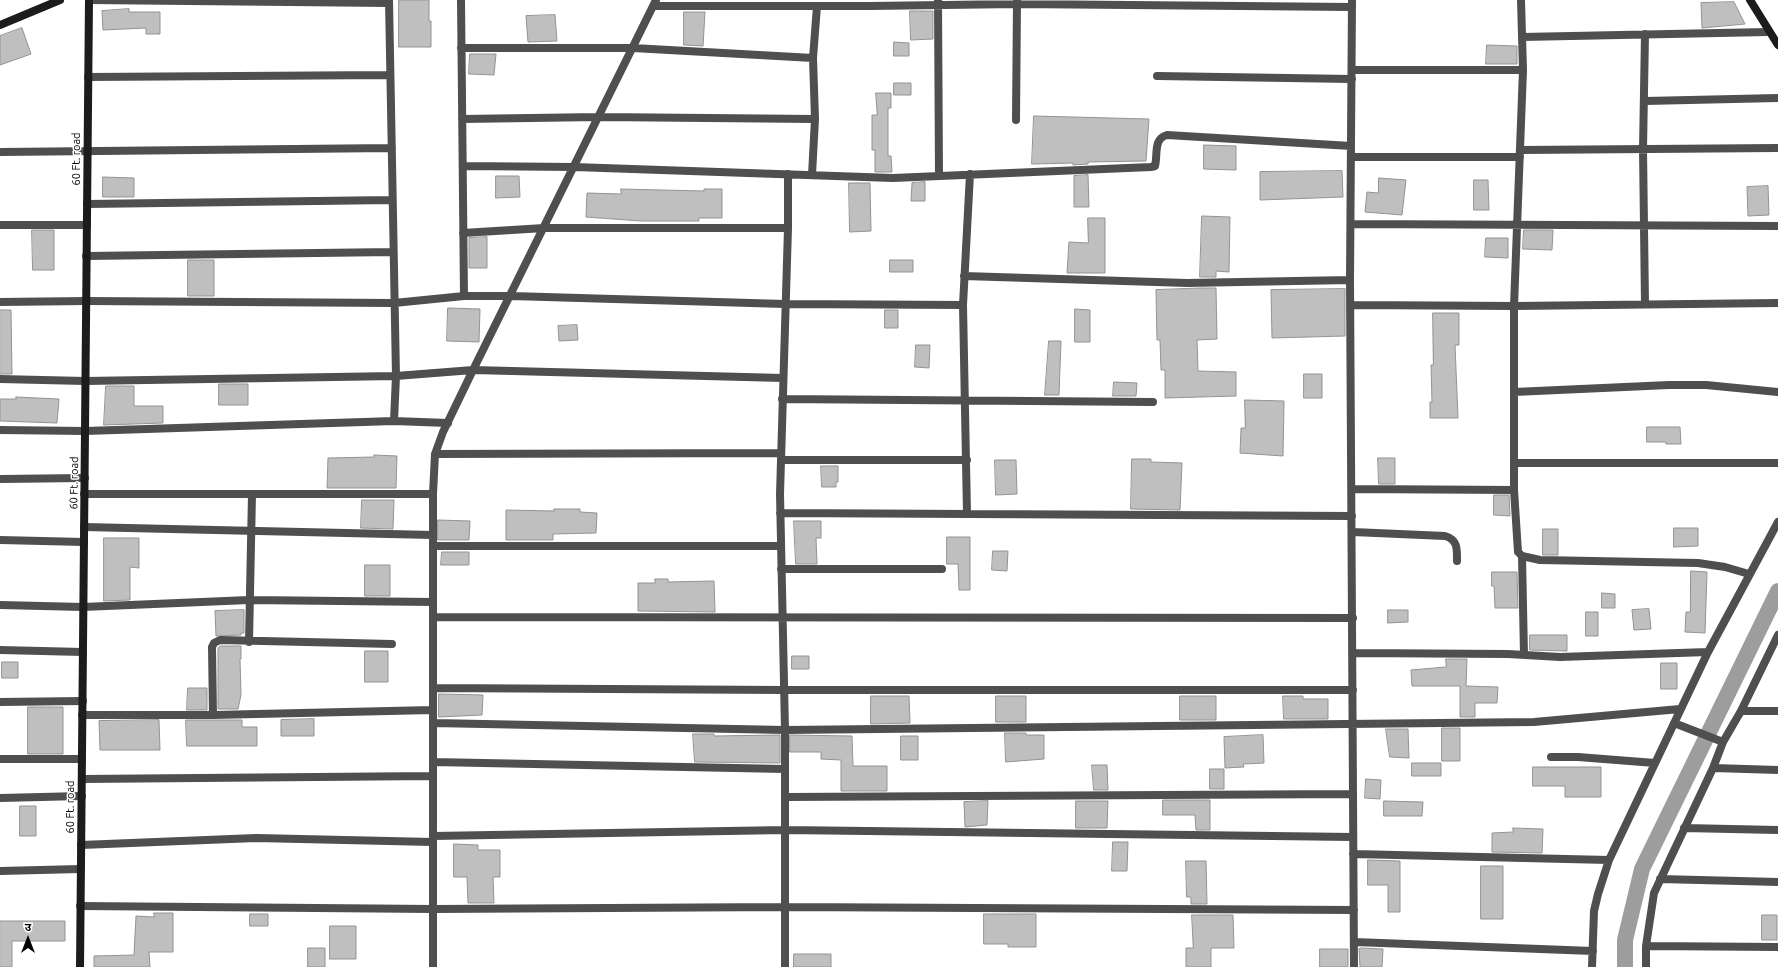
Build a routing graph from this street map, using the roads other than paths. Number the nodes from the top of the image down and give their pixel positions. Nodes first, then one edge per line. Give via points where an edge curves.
1 (60, 0) edge
2 (89, 0) edge
3 (461, 0) edge
4 (1521, 0) edge
5 (1750, 0) edge
6 (389, 2) edge
7 (938, 2) edge
8 (1017, 2) edge
9 (1112, 2) edge
10 (655, 3) edge
11 (1352, 4) edge
12 (817, 6) junction
13 (0, 25) edge
14 (1768, 32) junction
15 (1645, 34) junction
16 (1522, 37) junction
17 (1778, 45) edge
18 (461, 48) junction
19 (633, 48) junction
20 (813, 58) junction
21 (1523, 70) junction
22 (1352, 74) junction
23 (390, 75) junction
24 (1157, 76) dead end
25 (88, 77) junction
26 (1778, 98) edge
27 (1644, 101) junction
28 (599, 117) junction
29 (462, 119) junction
30 (815, 119) junction
31 (1016, 120) dead end
32 (1351, 146) junction
33 (392, 148) junction
34 (1778, 148) edge
35 (1642, 149) junction
36 (87, 151) junction
37 (0, 152) edge
38 (1520, 153) junction
39 (1351, 157) junction
40 (463, 166) junction
41 (574, 167) junction
42 (788, 174) junction
43 (970, 174) junction
44 (812, 175) junction
45 (939, 176) junction
46 (392, 200) junction
47 (87, 204) junction
48 (1351, 224) junction
49 (0, 225) edge
50 (87, 225) junction
51 (1517, 226) junction
52 (1643, 226) junction
53 (1778, 226) edge
54 (544, 228) junction
55 (788, 228) junction
56 (463, 233) junction
57 (393, 252) junction
58 (86, 256) junction
59 (964, 276) junction
60 (1350, 280) junction
61 (464, 296) junction
62 (511, 296) junction
63 (86, 301) junction
64 (0, 302) edge
65 (394, 303) junction
66 (1778, 303) edge
67 (785, 304) junction
68 (1645, 304) junction
69 (963, 305) junction
70 (1352, 305) junction
71 (1514, 306) junction
72 (473, 370) junction
73 (396, 376) junction
74 (783, 378) junction
75 (0, 379) edge
76 (85, 381) junction
77 (1514, 392) junction
78 (1778, 392) edge
79 (782, 399) junction
80 (966, 401) junction
81 (1153, 402) dead end
82 (394, 421) junction
83 (448, 423) junction
84 (0, 430) edge
85 (85, 431) junction
86 (435, 454) junction
87 (781, 457) junction
88 (967, 460) junction
89 (1514, 462) junction
90 (1778, 463) edge
91 (85, 478) junction
92 (0, 479) edge
93 (1352, 489) junction
94 (1514, 490) junction
95 (84, 494) junction
96 (252, 494) junction
97 (432, 494) junction
98 (780, 513) junction
99 (968, 514) junction
100 (1352, 516) junction
101 (1778, 522) edge
102 (84, 527) junction
103 (252, 531) junction
104 (1353, 532) junction
105 (432, 534) junction
106 (0, 540) edge
107 (84, 542) junction
108 (432, 546) junction
109 (781, 546) junction
110 (1522, 556) junction
111 (1457, 561) dead end
112 (782, 568) junction
113 (942, 569) dead end
114 (1749, 574) junction
115 (249, 600) junction
116 (433, 602) junction
117 (0, 605) edge
118 (83, 607) junction
119 (432, 617) junction
120 (783, 618) junction
121 (1353, 618) junction
122 (1778, 636) edge
123 (249, 642) junction
124 (392, 644) dead end
125 (1776, 646) edge
126 (0, 650) edge
127 (83, 652) junction
128 (1708, 652) junction
129 (1353, 653) junction
130 (1524, 655) junction
131 (432, 688) junction
132 (784, 690) junction
133 (1353, 690) junction
134 (83, 701) junction
135 (0, 702) edge
136 (1680, 709) junction
137 (432, 710) junction
138 (1741, 710) junction
139 (1778, 711) edge
140 (82, 715) junction
141 (213, 715) junction
142 (433, 723) junction
143 (1674, 723) junction
144 (1353, 724) junction
145 (785, 730) junction
146 (1723, 742) junction
147 (1551, 757) dead end
148 (0, 759) edge
149 (82, 759) junction
150 (433, 762) junction
151 (1655, 763) junction
152 (1713, 768) junction
153 (785, 769) junction
154 (1778, 770) edge
155 (432, 776) junction
156 (82, 778) junction
157 (1353, 794) junction
158 (82, 796) junction
159 (785, 797) junction
160 (0, 798) edge
161 (1684, 828) junction
162 (786, 830) junction
163 (1778, 830) edge
164 (1353, 837) junction
165 (432, 839) junction
166 (81, 845) junction
167 (1353, 854) junction
168 (1609, 860) junction
169 (80, 869) junction
170 (0, 871) edge
171 (1660, 880) junction
172 (1778, 882) edge
173 (80, 906) junction
174 (785, 907) junction
175 (432, 909) junction
176 (1354, 910) junction
177 (1354, 942) junction
178 (1646, 946) junction
179 (1778, 947) edge
180 (1593, 951) junction
181 (80, 967) edge
182 (432, 967) edge
183 (785, 967) edge
184 (1354, 967) edge
185 (1592, 967) edge
186 (1646, 967) edge

1 - 13 street
2 - 6 street
2 - 25 street, 60 Ft. road
3 - 18 street
4 - 16 street
5 - 14 street
6 - 23 street
7 - 8 street
7 - 12 street
7 - 45 street
8 - 9 street
8 - 31 street
9 - 11 street
10 - 12 street
10 - 19 street
11 - 22 street
12 - 20 street
14 - 15 street
14 - 17 street
15 - 16 street
15 - 27 street
16 - 21 street
18 - 19 street
18 - 29 street
19 - 20 street
19 - 28 street
20 - 30 street
21 - 22 street
21 - 38 street
22 - 24 street
22 - 32 street
23 - 25 street
23 - 33 street
25 - 36 street, 60 Ft. road
26 - 27 street
27 - 35 street
28 - 29 street
28 - 30 street
28 - 41 street
29 - 40 street
30 - 44 street
32 - 39 street
32 - 43 street via 1168,135 1161,137 1157,142 1156,161 1154,166 1150,167
33 - 36 street
33 - 46 street
34 - 35 street
35 - 38 street
35 - 52 street
36 - 37 street
36 - 47 street, 60 Ft. road
38 - 39 street
38 - 51 street
39 - 48 street
40 - 41 street
40 - 56 street
41 - 42 street
41 - 54 street
42 - 44 street
42 - 55 street
43 - 45 street
43 - 59 street
44 - 45 street via 893,178
46 - 47 street
46 - 57 street
47 - 50 street, 60 Ft. road
48 - 51 street
48 - 60 street
49 - 50 street
50 - 58 street, 60 Ft. road
51 - 52 street
51 - 71 street
52 - 53 street
52 - 68 street
54 - 55 street
54 - 56 street
54 - 62 street
55 - 67 street
56 - 61 street
57 - 58 street
57 - 65 street
58 - 63 street, 60 Ft. road
59 - 60 street via 1187,283
59 - 69 street
60 - 70 street
61 - 62 street
61 - 65 street
62 - 67 street
62 - 72 street
63 - 64 street
63 - 65 street
63 - 76 street, 60 Ft. road
65 - 73 street
66 - 68 street
67 - 69 street
67 - 74 street
68 - 71 street
69 - 80 street
70 - 71 street
70 - 93 street
71 - 77 street
72 - 73 street
72 - 74 street
72 - 83 street
73 - 76 street
73 - 82 street
74 - 79 street
75 - 76 street
76 - 85 street, 60 Ft. road
77 - 78 street via 1676,385 1706,385
77 - 89 street
79 - 80 street
79 - 87 street
80 - 81 street
80 - 88 street
82 - 83 street
82 - 85 street
83 - 86 street
84 - 85 street
85 - 91 street, 60 Ft. road
86 - 87 street
86 - 97 street
87 - 88 street
87 - 98 street
88 - 99 street
89 - 90 street
89 - 94 street
91 - 92 street
91 - 95 street, 60 Ft. road
93 - 94 street
93 - 100 street
94 - 110 street via 1517,545
95 - 96 street
95 - 102 street, 60 Ft. road
96 - 97 street
96 - 103 street
97 - 105 street
98 - 99 street
98 - 109 street
99 - 100 street
100 - 104 street
101 - 114 street
102 - 103 street
102 - 107 street, 60 Ft. road
103 - 105 street
103 - 115 street
104 - 111 street via 1445,536 1455,541
104 - 121 street
105 - 108 street
106 - 107 street
107 - 118 street, 60 Ft. road
108 - 109 street
108 - 116 street
109 - 112 street
110 - 114 street via 1540,560 1698,563 1725,566
110 - 130 street
112 - 113 street
112 - 120 street
114 - 128 street
115 - 116 street
115 - 118 street
115 - 123 street
116 - 119 street
117 - 118 street
118 - 127 street, 60 Ft. road
119 - 120 street
119 - 131 street
120 - 121 street
120 - 132 street
121 - 129 street
122 - 125 street
123 - 124 street
123 - 141 street via 220,640 212,647
125 - 138 street
126 - 127 street
127 - 134 street, 60 Ft. road
128 - 130 street via 1560,657
128 - 136 street
129 - 130 street
129 - 133 street
131 - 132 street
131 - 137 street
132 - 133 street
132 - 145 street
133 - 144 street
134 - 135 street
134 - 140 street, 60 Ft. road
136 - 143 street
136 - 144 street via 1534,722
137 - 141 street
137 - 142 street
138 - 139 street
138 - 146 street
140 - 141 street
140 - 149 street, 60 Ft. road
142 - 145 street
142 - 150 street
143 - 146 street
143 - 151 street
144 - 145 street
144 - 157 street
145 - 153 street
146 - 152 street
147 - 151 street
148 - 149 street
149 - 156 street, 60 Ft. road
150 - 153 street
150 - 155 street
151 - 168 street
152 - 154 street
152 - 161 street
153 - 159 street
155 - 156 street
155 - 165 street
156 - 158 street, 60 Ft. road
157 - 159 street
157 - 164 street
158 - 160 street
158 - 166 street, 60 Ft. road
159 - 162 street
161 - 163 street
161 - 171 street
162 - 164 street
162 - 165 street
162 - 174 street
164 - 167 street
165 - 166 street via 256,838
165 - 175 street
166 - 169 street, 60 Ft. road
167 - 168 street
167 - 176 street
168 - 180 street via 1594,911
169 - 170 street
169 - 173 street, 60 Ft. road
171 - 172 street
171 - 178 street via 1652,900
173 - 175 street
173 - 181 street, 60 Ft. road
174 - 175 street
174 - 176 street
174 - 183 street
175 - 182 street
176 - 177 street
177 - 180 street
177 - 184 street
178 - 179 street
178 - 186 street
180 - 185 street

